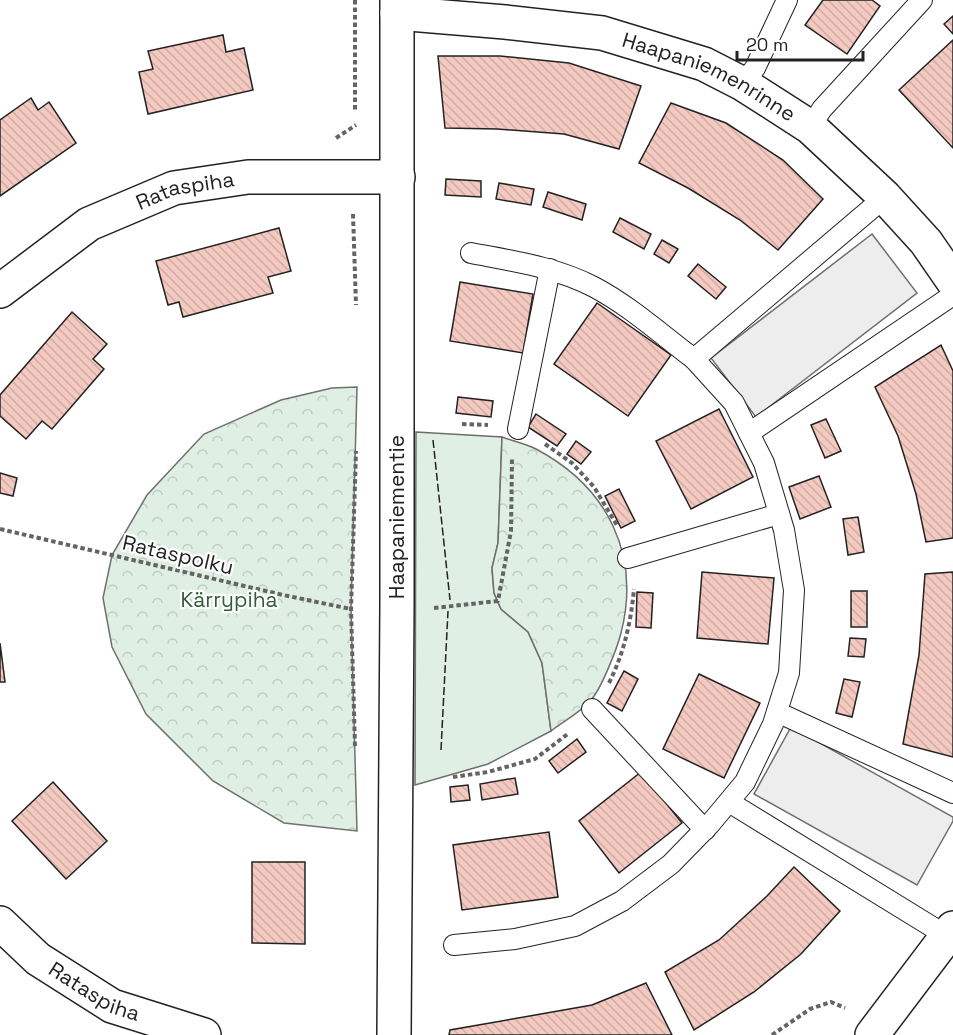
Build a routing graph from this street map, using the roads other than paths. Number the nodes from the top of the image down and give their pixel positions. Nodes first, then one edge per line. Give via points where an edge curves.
1 (787, 0) edge
2 (922, 0) edge
3 (397, 6) edge
4 (743, 84) junction
5 (810, 127) junction
6 (398, 177) junction
7 (885, 197) junction
8 (471, 252) dead end
9 (550, 269) junction
10 (953, 280) edge
11 (0, 291) edge
12 (953, 295) edge
13 (694, 359) junction
14 (515, 428) road end
15 (749, 433) junction
16 (779, 514) junction
17 (628, 558) road end
18 (592, 709) road end
19 (777, 712) junction
20 (953, 793) edge
21 (729, 802) junction
22 (705, 830) junction
23 (0, 923) edge
24 (950, 932) edge
25 (454, 945) dead end
26 (875, 1031) edge
27 (204, 1035) edge
28 (394, 1035) edge

1 - 4 lane via 755,68
2 - 5 lane
3 - 4 street, Haapaniemenrinne via 602,33 704,64
3 - 6 street, Haapaniementie
4 - 5 street, Haapaniemenrinne
5 - 7 street, Haapaniemenrinne
6 - 11 street, Rataspiha via 248,177 174,188 88,224
6 - 28 street, Haapaniementie
7 - 10 street, Haapaniemenrinne via 926,242
7 - 13 lane
8 - 9 lane
9 - 13 lane via 594,287
9 - 14 lane
12 - 15 lane
13 - 15 lane via 734,403
15 - 16 lane via 764,463
16 - 17 lane
16 - 19 lane via 794,590 789,673
18 - 22 lane
19 - 20 lane
19 - 21 lane via 744,783
21 - 22 lane
21 - 24 lane
22 - 25 lane via 671,864 622,901 574,926 515,939
23 - 27 street, Rataspiha via 38,959 112,1006
24 - 26 street

